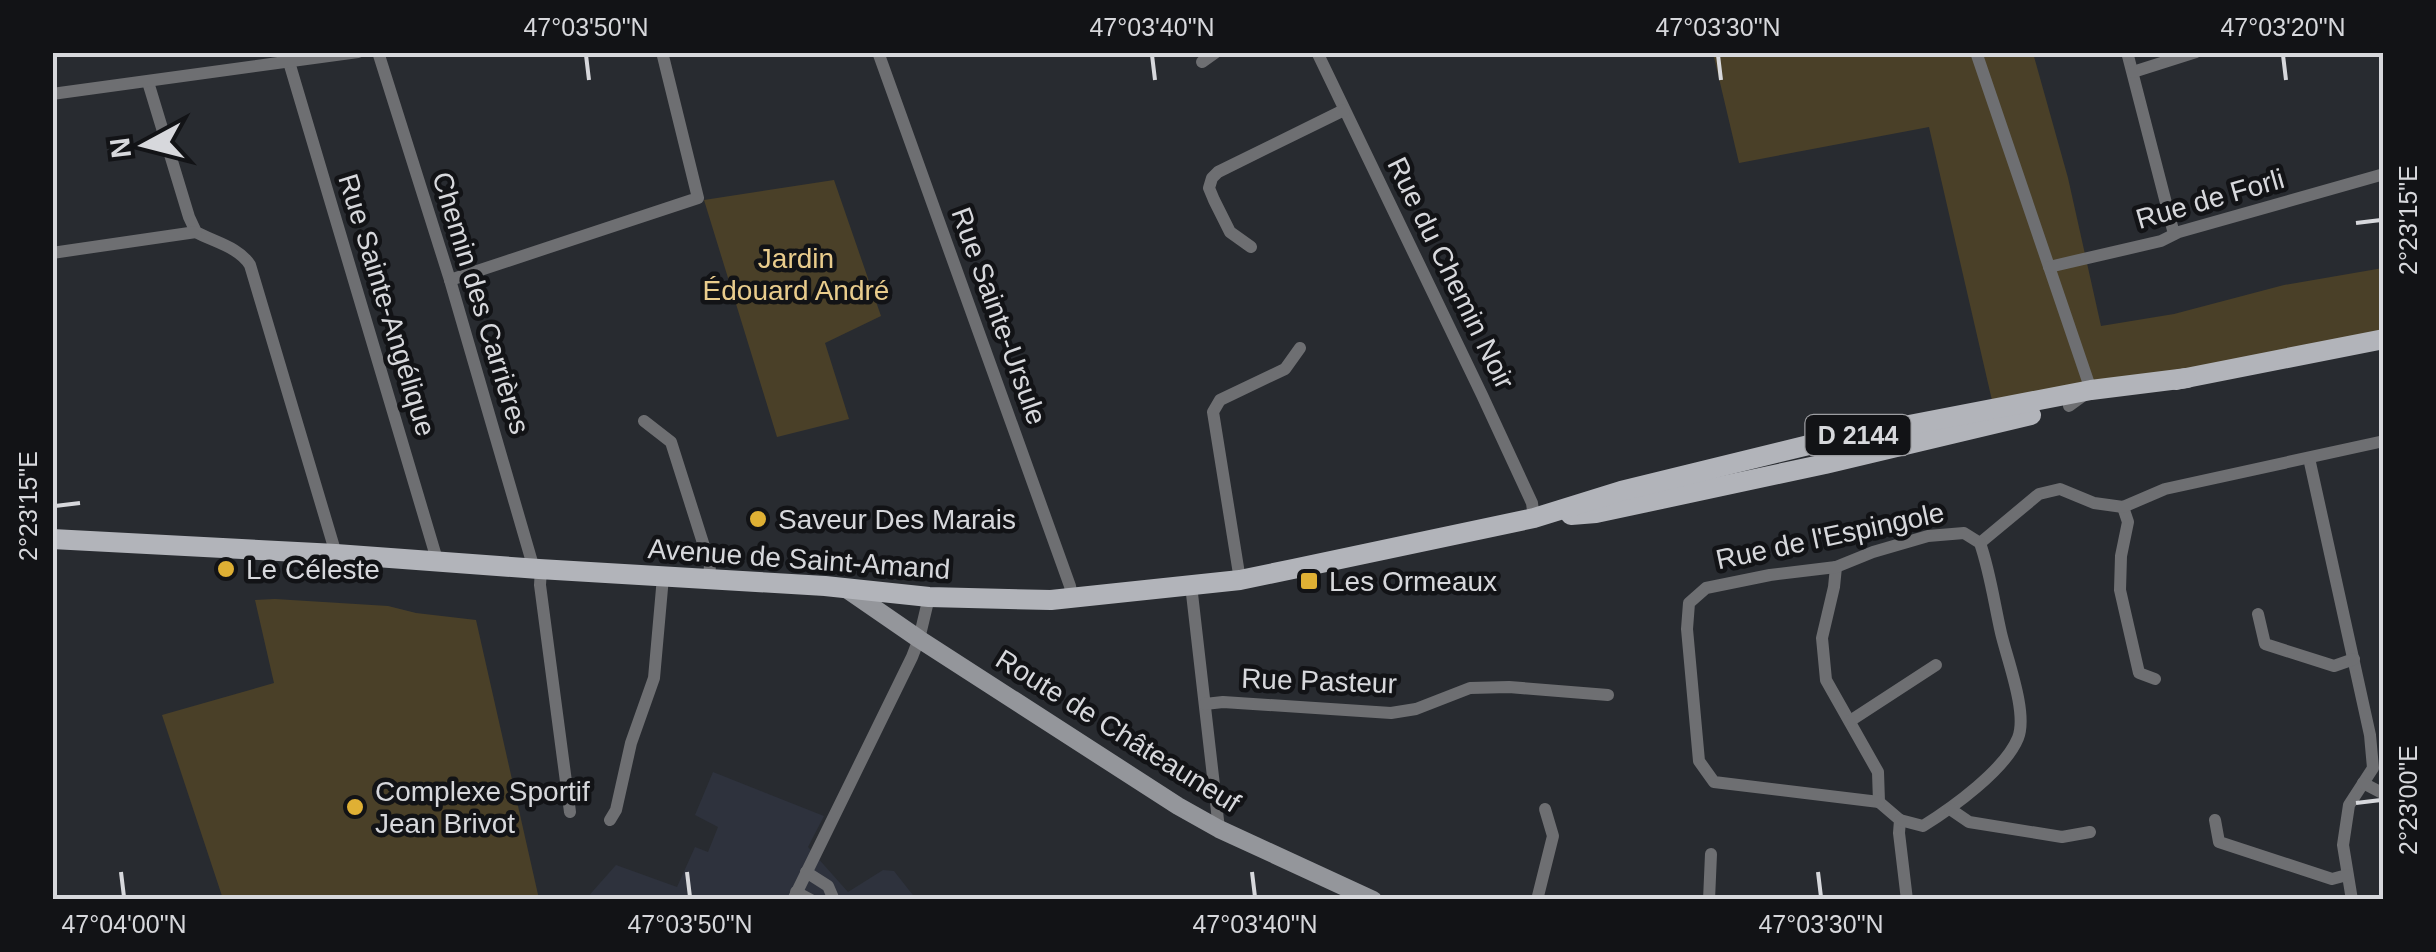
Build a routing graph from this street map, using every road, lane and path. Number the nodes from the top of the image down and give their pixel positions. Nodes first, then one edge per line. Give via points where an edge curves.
1 (358, 52) edge
2 (378, 52) edge
3 (662, 52) edge
4 (878, 52) edge
5 (1216, 52) edge
6 (1317, 52) edge
7 (1976, 52) edge
8 (2127, 52) edge
9 (2196, 52) edge
10 (289, 62) junction
11 (1202, 62) dead end
12 (2133, 72) junction
13 (148, 82) junction
14 (52, 94) edge
15 (1344, 110) junction
16 (2384, 174) edge
17 (196, 232) junction
18 (2174, 234) junction
19 (1251, 248) dead end
20 (52, 253) edge
21 (2049, 267) junction
22 (450, 280) junction
23 (2383, 341) edge
24 (1300, 348) dead end
25 (2188, 378) junction
26 (2091, 390) junction
27 (2069, 406) junction
28 (644, 422) dead end
29 (1904, 436) junction
30 (2384, 441) edge
31 (1821, 442) junction
32 (2309, 458) junction
33 (1825, 464) junction
34 (2124, 507) junction
35 (1534, 518) junction
36 (52, 539) edge
37 (1980, 542) junction
38 (336, 554) junction
39 (438, 562) junction
40 (1836, 567) junction
41 (537, 569) junction
42 (663, 577) junction
43 (709, 579) junction
44 (1240, 580) junction
45 (1191, 585) junction
46 (845, 588) junction
47 (929, 597) junction
48 (1072, 598) junction
49 (2258, 614) dead end
50 (920, 639) junction
51 (2354, 659) junction
52 (1936, 665) dead end
53 (2155, 679) dead end
54 (1608, 696) dead end
55 (1205, 704) junction
56 (1850, 720) junction
57 (2363, 783) junction
58 (2384, 794) edge
59 (1879, 802) junction
60 (1545, 809) dead end
61 (1950, 809) junction
62 (570, 812) dead end
63 (610, 820) dead end
64 (1900, 820) junction
65 (2215, 820) dead end
66 (1219, 829) junction
67 (2090, 832) dead end
68 (1711, 854) dead end
69 (806, 872) junction
70 (2347, 876) junction
71 (794, 896) edge
72 (811, 900) edge
73 (834, 900) edge
74 (1373, 900) edge
75 (1537, 900) edge
76 (1710, 900) edge
77 (1907, 900) edge
78 (2352, 900) edge

1 - 10 street
2 - 22 street, Chemin des Carrières
3 - 22 street via 698,198
4 - 48 street, Rue Sainte-Ursule
5 - 11 street
6 - 15 street, Rue du Chemin Noir
7 - 21 street
8 - 12 street
9 - 12 street
10 - 13 street
10 - 39 street, Rue Sainte-Angélique
12 - 18 street
13 - 14 street
13 - 17 street
15 - 19 street via 1212,178 1209,188 1230,232
15 - 35 street, Rue du Chemin Noir via 1482,394
16 - 18 street, Rue de Forli
17 - 20 street
17 - 38 street via 236,250 250,265
18 - 21 street, Rue de Forli
21 - 26 street
22 - 41 street, Chemin des Carrières
23 - 25 main road, Avenue de Saint-Amand / D 2144
24 - 44 street via 1284,369 1220,400 1213,412
25 - 26 main road, Avenue de Saint-Amand / D 2144
25 - 27 main road, Avenue de Saint-Amand / D 2144
26 - 27 street
26 - 29 main road, Avenue de Saint-Amand / D 2144
27 - 29 main road, Avenue de Saint-Amand / D 2144
28 - 43 street via 671,442
29 - 31 main road, Avenue de Saint-Amand / D 2144
29 - 33 main road, Avenue de Saint-Amand / D 2144
30 - 32 street
31 - 33 main road
31 - 35 main road, Avenue de Saint-Amand / D 2144
32 - 34 street via 2165,489
32 - 51 street
33 - 35 main road, Avenue de Saint-Amand / D 2144 via 1596,513
34 - 37 street via 2060,490 2039,494
34 - 53 street via 2120,590 2139,673
35 - 44 main road, Avenue de Saint-Amand / D 2144
36 - 38 main road, Avenue de Saint-Amand
37 - 40 street, Rue de l'Espingole via 1964,534 1928,536
37 - 61 street, Rue de l'Espingole via 2020,734 2009,756
38 - 39 main road, Avenue de Saint-Amand
39 - 41 main road, Avenue de Saint-Amand
40 - 56 street via 1822,638 1826,680
40 - 59 street, Rue de l'Espingole via 1706,588 1690,603 1699,761 1714,782
41 - 42 main road, Avenue de Saint-Amand
41 - 62 street, Chemin des Carrières
42 - 43 main road, Avenue de Saint-Amand
42 - 63 street via 654,678
43 - 46 main road, Avenue de Saint-Amand
44 - 45 main road, Avenue de Saint-Amand / D 2144
45 - 48 main road, Avenue de Saint-Amand / D 2144
45 - 55 street
46 - 47 main road, Avenue de Saint-Amand / D 2144
46 - 50 main road, Route de Châteauneuf
47 - 48 main road, Avenue de Saint-Amand / D 2144
47 - 50 street
49 - 51 street via 2265,644 2334,666
50 - 66 main road, Route de Châteauneuf
50 - 69 street
51 - 57 street via 2373,768
52 - 56 street
54 - 55 street, Rue Pasteur via 1470,688 1391,713
55 - 66 street
56 - 59 street via 1878,772
57 - 58 street
57 - 70 street via 2349,805
59 - 64 street
60 - 75 street via 1553,836
61 - 64 street, Rue de l'Espingole via 1923,826
61 - 67 street via 1969,822 2062,838
64 - 77 street
65 - 70 street via 2218,842 2309,872
66 - 74 main road, Route de Châteauneuf
68 - 76 street
69 - 71 street
69 - 73 street via 828,886
70 - 78 street
71 - 72 street

